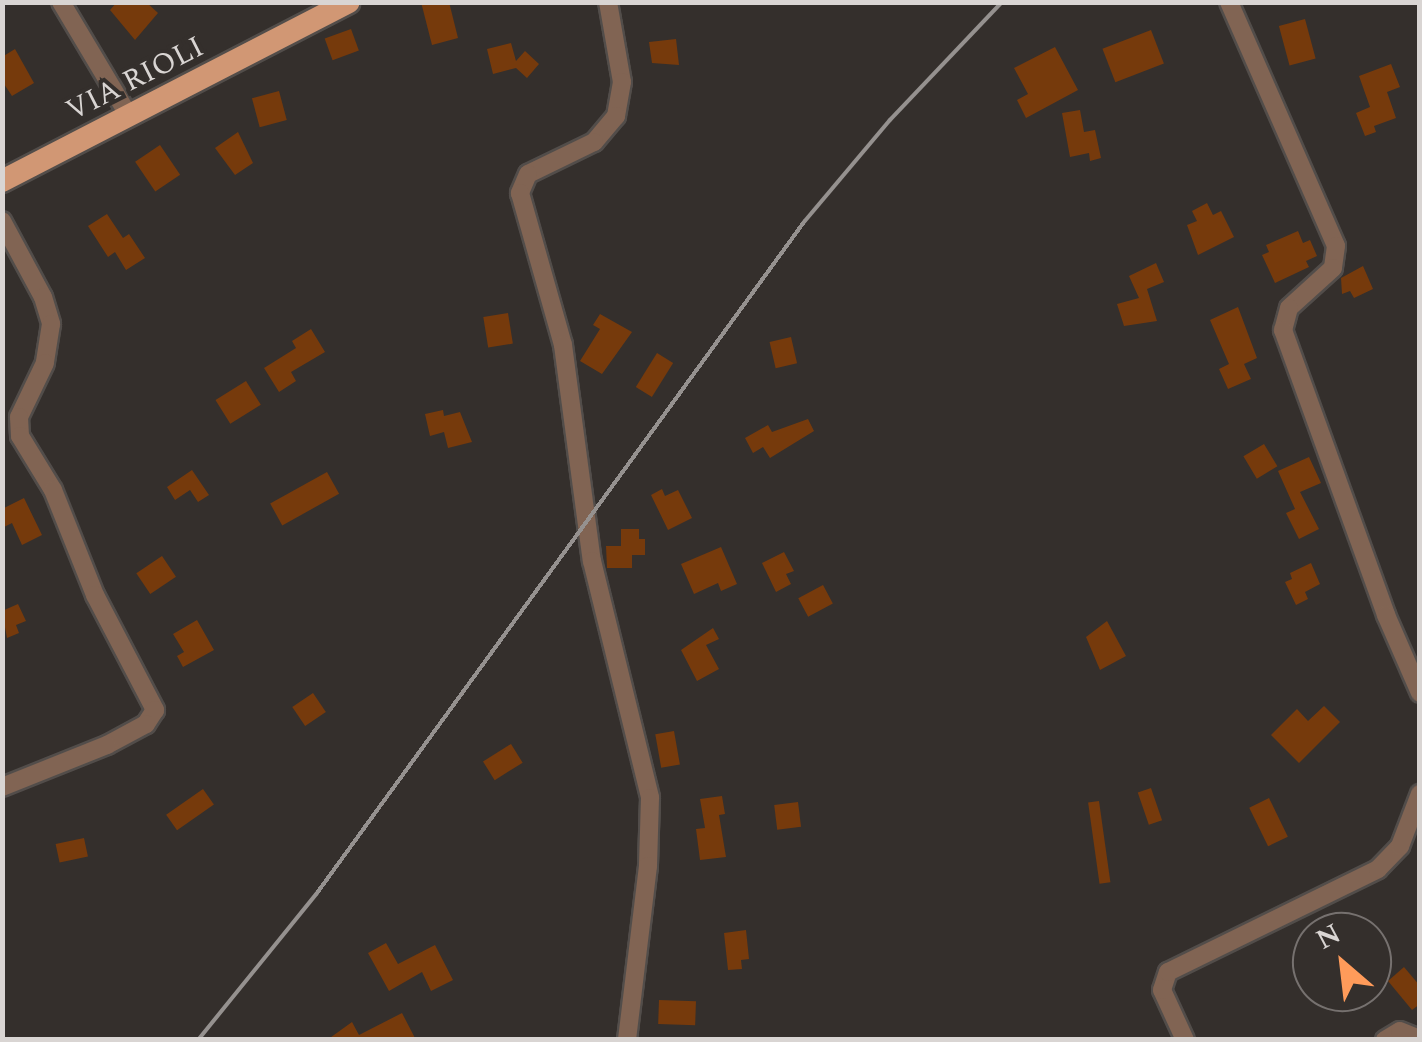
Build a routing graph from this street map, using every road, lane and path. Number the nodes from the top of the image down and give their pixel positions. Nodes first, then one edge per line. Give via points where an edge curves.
1 (61, 2) edge
2 (348, 2) edge
3 (608, 2) edge
4 (1229, 2) edge
5 (129, 116) junction
6 (2, 181) edge
7 (2, 221) edge
8 (1420, 693) edge
9 (2, 787) edge
10 (1420, 794) edge
11 (1420, 1039) edge
12 (627, 1040) edge
13 (1185, 1040) edge
14 (1386, 1040) edge

1 - 5 street
2 - 5 main road, VIA RIOLI
3 - 12 street via 622,82 616,116 594,142 528,174 520,194 563,346 592,561 650,798
4 - 8 street via 1336,246 1330,272 1289,308 1283,330
5 - 6 main road, VIA RIOLI
7 - 9 street via 51,324 48,353 20,412 18,432 53,490 94,595 155,710 146,724 108,745
10 - 13 street via 1400,846 1378,870 1168,972 1162,990
11 - 14 street via 1400,1031

